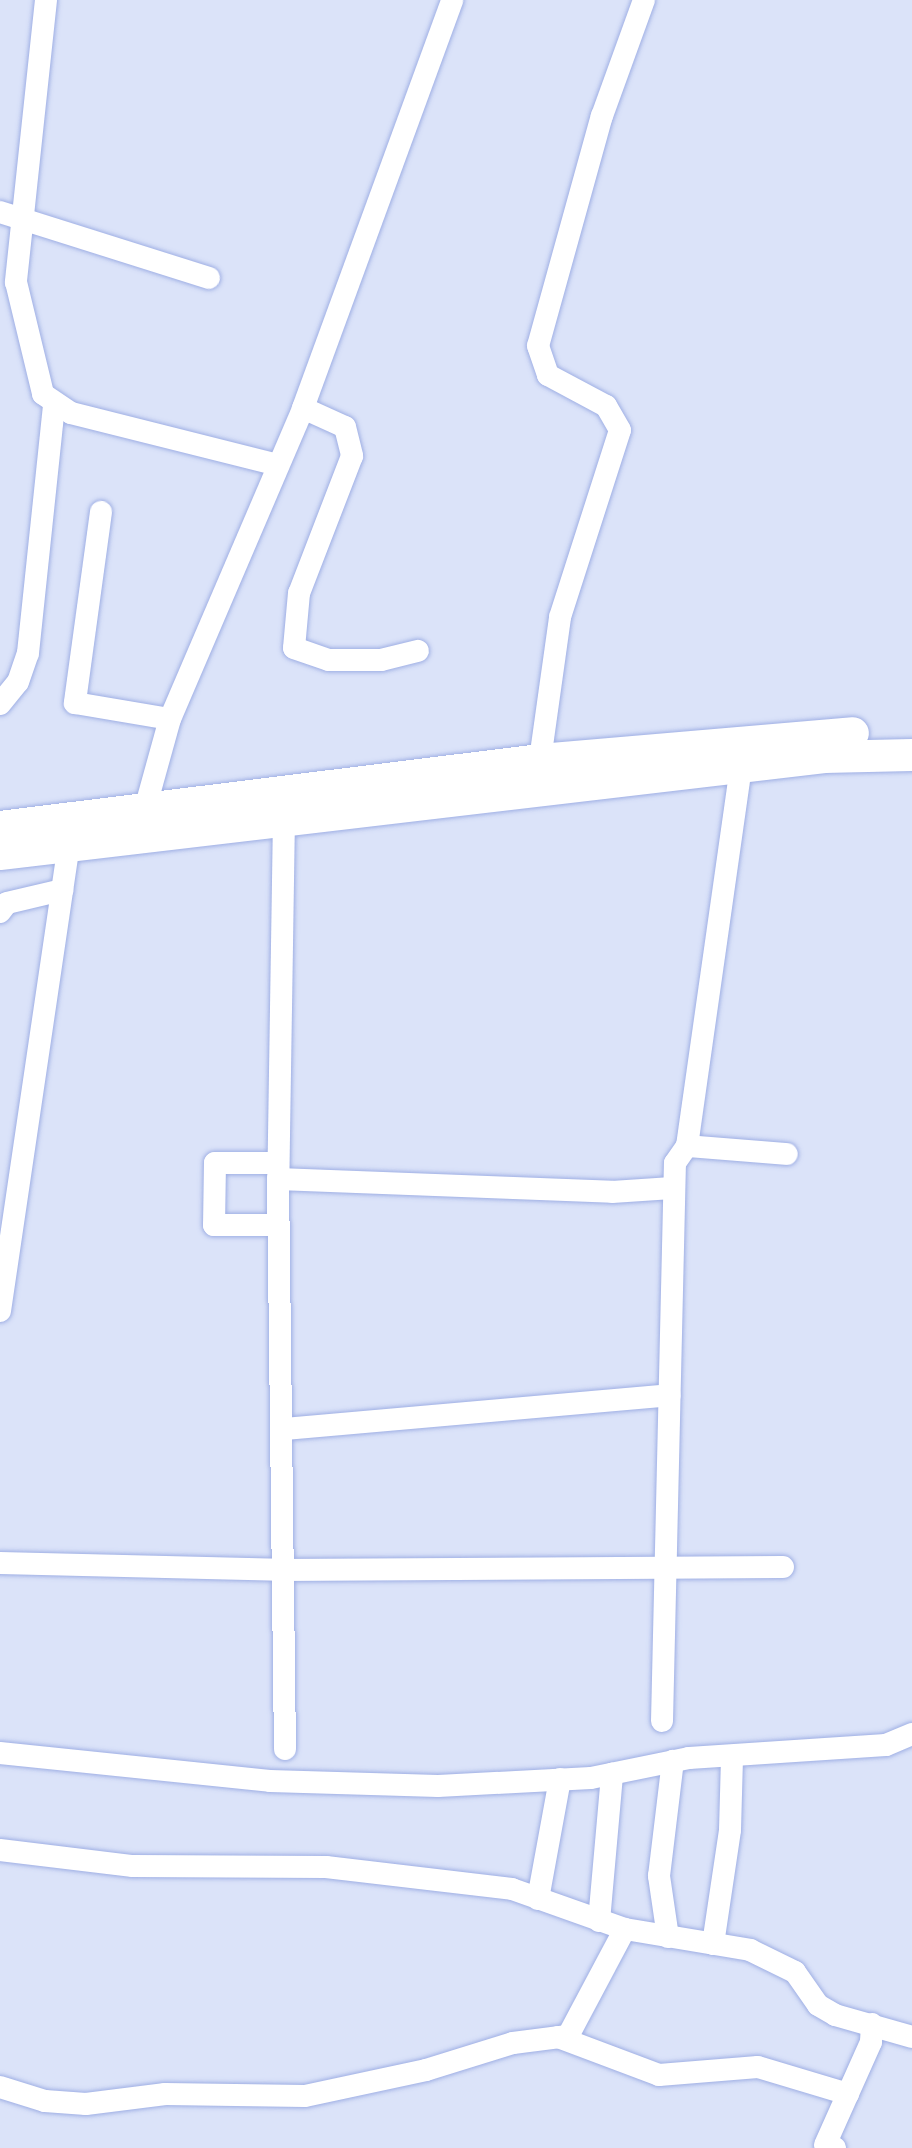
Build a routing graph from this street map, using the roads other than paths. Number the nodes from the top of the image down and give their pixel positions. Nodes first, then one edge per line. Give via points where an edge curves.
1 (46, 0) edge
2 (452, 0) edge
3 (644, 0) edge
4 (0, 212) edge
5 (25, 220) junction
6 (209, 278) dead end
7 (54, 405) junction
8 (303, 408) junction
9 (278, 465) junction
10 (101, 512) dead end
11 (418, 651) dead end
12 (0, 704) edge
13 (170, 719) junction
14 (912, 733) edge
15 (912, 755) edge
16 (540, 760) junction
17 (741, 766) junction
18 (145, 809) junction
19 (284, 817) junction
20 (0, 827) edge
21 (68, 848) junction
22 (0, 854) edge
23 (62, 890) junction
24 (0, 912) edge
25 (687, 1146) junction
26 (787, 1154) dead end
27 (278, 1171) junction
28 (672, 1188) junction
29 (278, 1225) junction
30 (0, 1311) edge
31 (670, 1395) junction
32 (284, 1429) junction
33 (0, 1563) edge
34 (783, 1567) dead end
35 (667, 1569) junction
36 (279, 1570) junction
37 (662, 1721) dead end
38 (912, 1734) edge
39 (285, 1749) dead end
40 (0, 1753) edge
41 (732, 1758) junction
42 (673, 1761) junction
43 (612, 1774) junction
44 (560, 1779) junction
45 (0, 1850) edge
46 (538, 1899) junction
47 (599, 1921) junction
48 (625, 1929) junction
49 (668, 1937) junction
50 (713, 1944) junction
51 (872, 2024) junction
52 (558, 2037) junction
53 (912, 2037) edge
54 (0, 2087) edge
55 (848, 2094) junction
56 (835, 2148) edge

1 - 5 street
2 - 8 street
3 - 16 street via 602,116 538,346 548,375 606,406 620,430 560,617
4 - 5 street
5 - 6 street
5 - 7 street via 16,282 20,315 37,379
7 - 9 street
7 - 12 street via 28,653 18,682
8 - 9 street
8 - 11 street via 345,427 352,456 299,593 294,648 310,658 355,661
9 - 13 street
10 - 13 street via 75,703
13 - 18 street
14 - 16 highway via 826,735
15 - 17 highway
16 - 18 highway
17 - 19 highway
17 - 25 street
18 - 20 highway
19 - 21 highway
19 - 27 street
21 - 22 highway
21 - 23 street
23 - 24 street via 7,903
23 - 30 street
25 - 26 street
25 - 28 street via 675,1163
27 - 28 street via 600,1192
27 - 29 street
27 - 29 street via 215,1163 214,1225
28 - 31 street
29 - 32 street via 278,1412
31 - 32 street
31 - 35 street
32 - 36 street
33 - 36 street
34 - 35 street
35 - 36 street
35 - 37 street
36 - 39 street
38 - 41 street via 886,1745
40 - 44 street via 270,1781 438,1786
41 - 42 street
41 - 50 street via 730,1830
42 - 43 street
42 - 49 street via 659,1876
43 - 44 street
43 - 47 street
44 - 46 street
45 - 46 street via 133,1866 326,1867 431,1877
46 - 47 street
47 - 48 street
48 - 49 street
48 - 52 street via 568,2036
49 - 50 street
50 - 51 street via 750,1950 784,1966 818,2005
51 - 53 street
51 - 55 street
52 - 54 street via 513,2043 426,2070 305,2096 165,2094 86,2104 45,2101
52 - 55 street via 659,2075 758,2067
55 - 56 street via 825,2145

